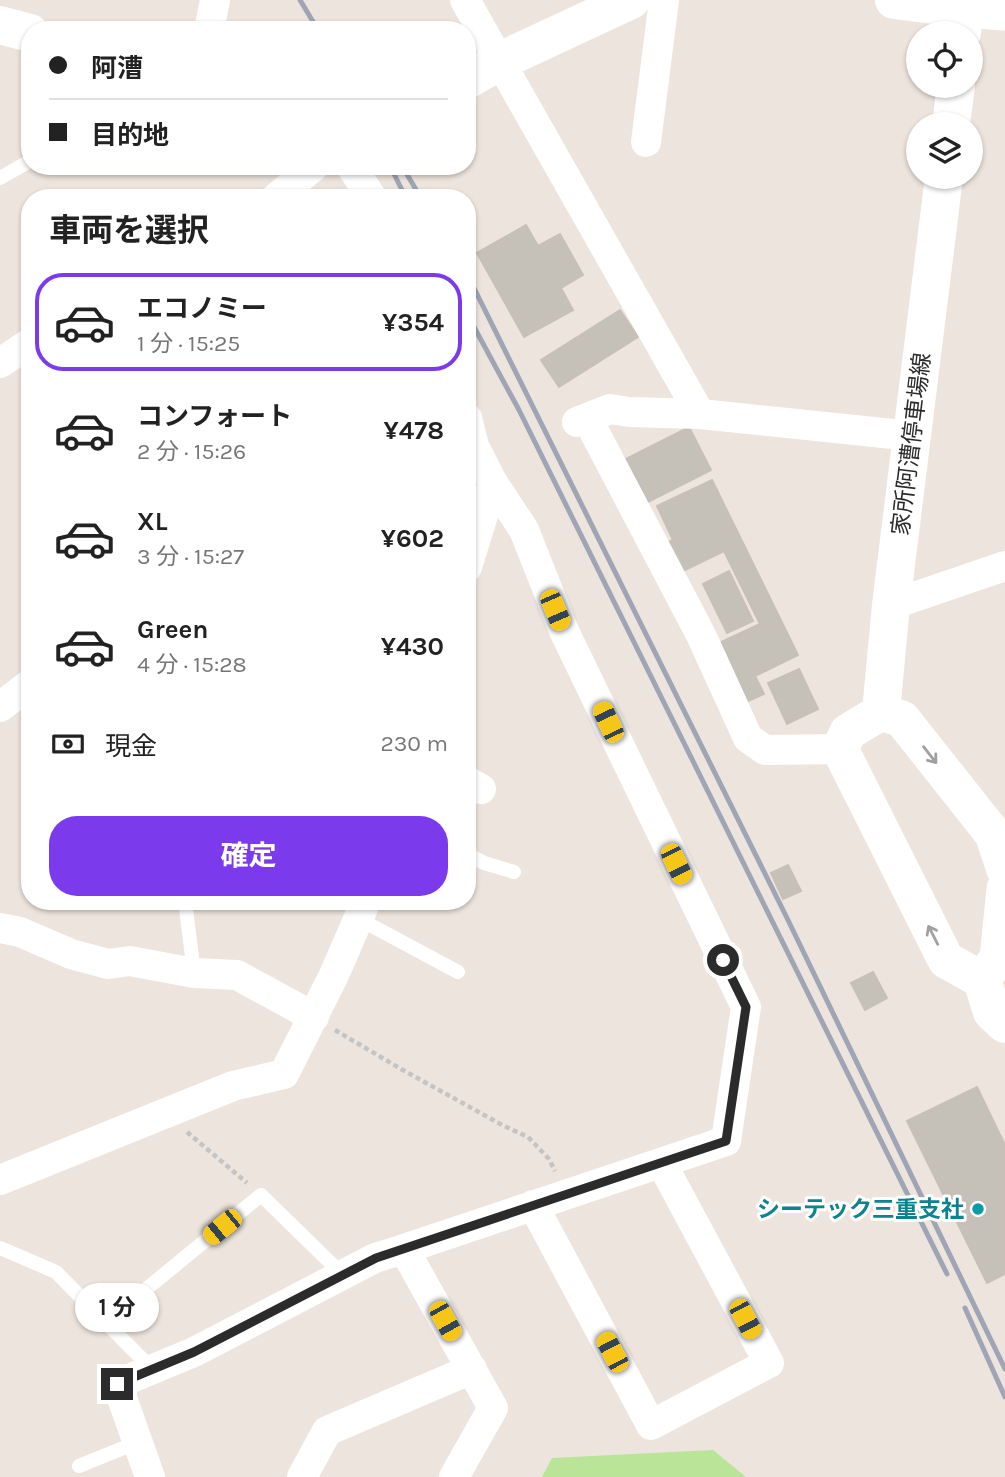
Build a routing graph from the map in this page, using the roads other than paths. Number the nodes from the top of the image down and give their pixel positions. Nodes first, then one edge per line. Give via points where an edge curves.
1 (215, 0) edge
2 (465, 0) edge
3 (631, 0) edge
4 (664, 0) edge
5 (894, 0) edge
6 (1005, 12) edge
7 (964, 14) edge
8 (211, 21) edge
9 (0, 25) edge
10 (21, 31) edge
11 (500, 61) junction
12 (476, 75) edge
13 (646, 142) dead end
14 (21, 166) edge
15 (303, 175) edge
16 (0, 178) edge
17 (287, 189) edge
18 (943, 189) edge
19 (21, 349) edge
20 (0, 363) edge
21 (700, 414) junction
22 (912, 436) junction
23 (476, 450) edge
24 (493, 483) junction
25 (476, 533) edge
26 (1005, 566) edge
27 (891, 605) junction
28 (21, 691) edge
29 (0, 708) edge
30 (881, 712) junction
31 (839, 749) junction
32 (999, 832) edge
33 (476, 859) edge
34 (1005, 870) edge
35 (513, 872) dead end
36 (1005, 889) edge
37 (186, 910) edge
38 (363, 910) edge
39 (0, 928) edge
40 (458, 972) dead end
41 (194, 973) junction
42 (982, 980) junction
43 (313, 1017) junction
44 (1005, 1024) edge
45 (662, 1164) junction
46 (0, 1180) edge
47 (534, 1205) junction
48 (0, 1248) edge
49 (404, 1249) junction
50 (343, 1275) junction
51 (106, 1322) junction
52 (152, 1369) junction
53 (472, 1369) junction
54 (138, 1442) junction
55 (79, 1466) dead end
56 (150, 1477) edge
57 (302, 1477) edge
58 (454, 1477) edge

1 - 8 street
2 - 11 street
3 - 11 main road
4 - 13 street
5 - 7 main road
6 - 7 street
9 - 10 main road
11 - 12 main road
11 - 21 street
14 - 16 lane
15 - 17 street
18 - 22 main road, 家所阿漕停車場線
19 - 20 street
21 - 22 street
21 - 31 street via 610,409 582,420 701,635 748,738 765,750
22 - 27 main road, 家所阿漕停車場線
23 - 24 street
24 - 25 street
24 - 45 street via 524,530 570,643 746,1007 726,1141
26 - 27 street
27 - 30 main road, 家所阿漕停車場線
28 - 29 street
30 - 31 street via 848,732
30 -> 32 street via 902,719
42 -> 31 street via 946,960
32 - 34 street
33 - 35 lane
36 - 42 street via 998,958
37 - 41 lane
38 - 40 lane
38 - 43 street
39 - 41 street via 108,964 130,961
41 - 43 street via 237,975
42 - 44 main road via 992,1013
43 - 46 street via 284,1074 233,1086
45 - 47 street
45 - 47 street via 769,1363 651,1425
47 - 49 street
48 - 51 lane via 56,1272
49 - 50 street
49 - 53 street
50 - 51 lane via 261,1195
50 - 52 street
51 - 52 lane
52 - 54 street via 117,1384
53 - 57 street via 327,1431
53 - 58 street via 492,1409
54 - 55 lane
54 - 56 street

